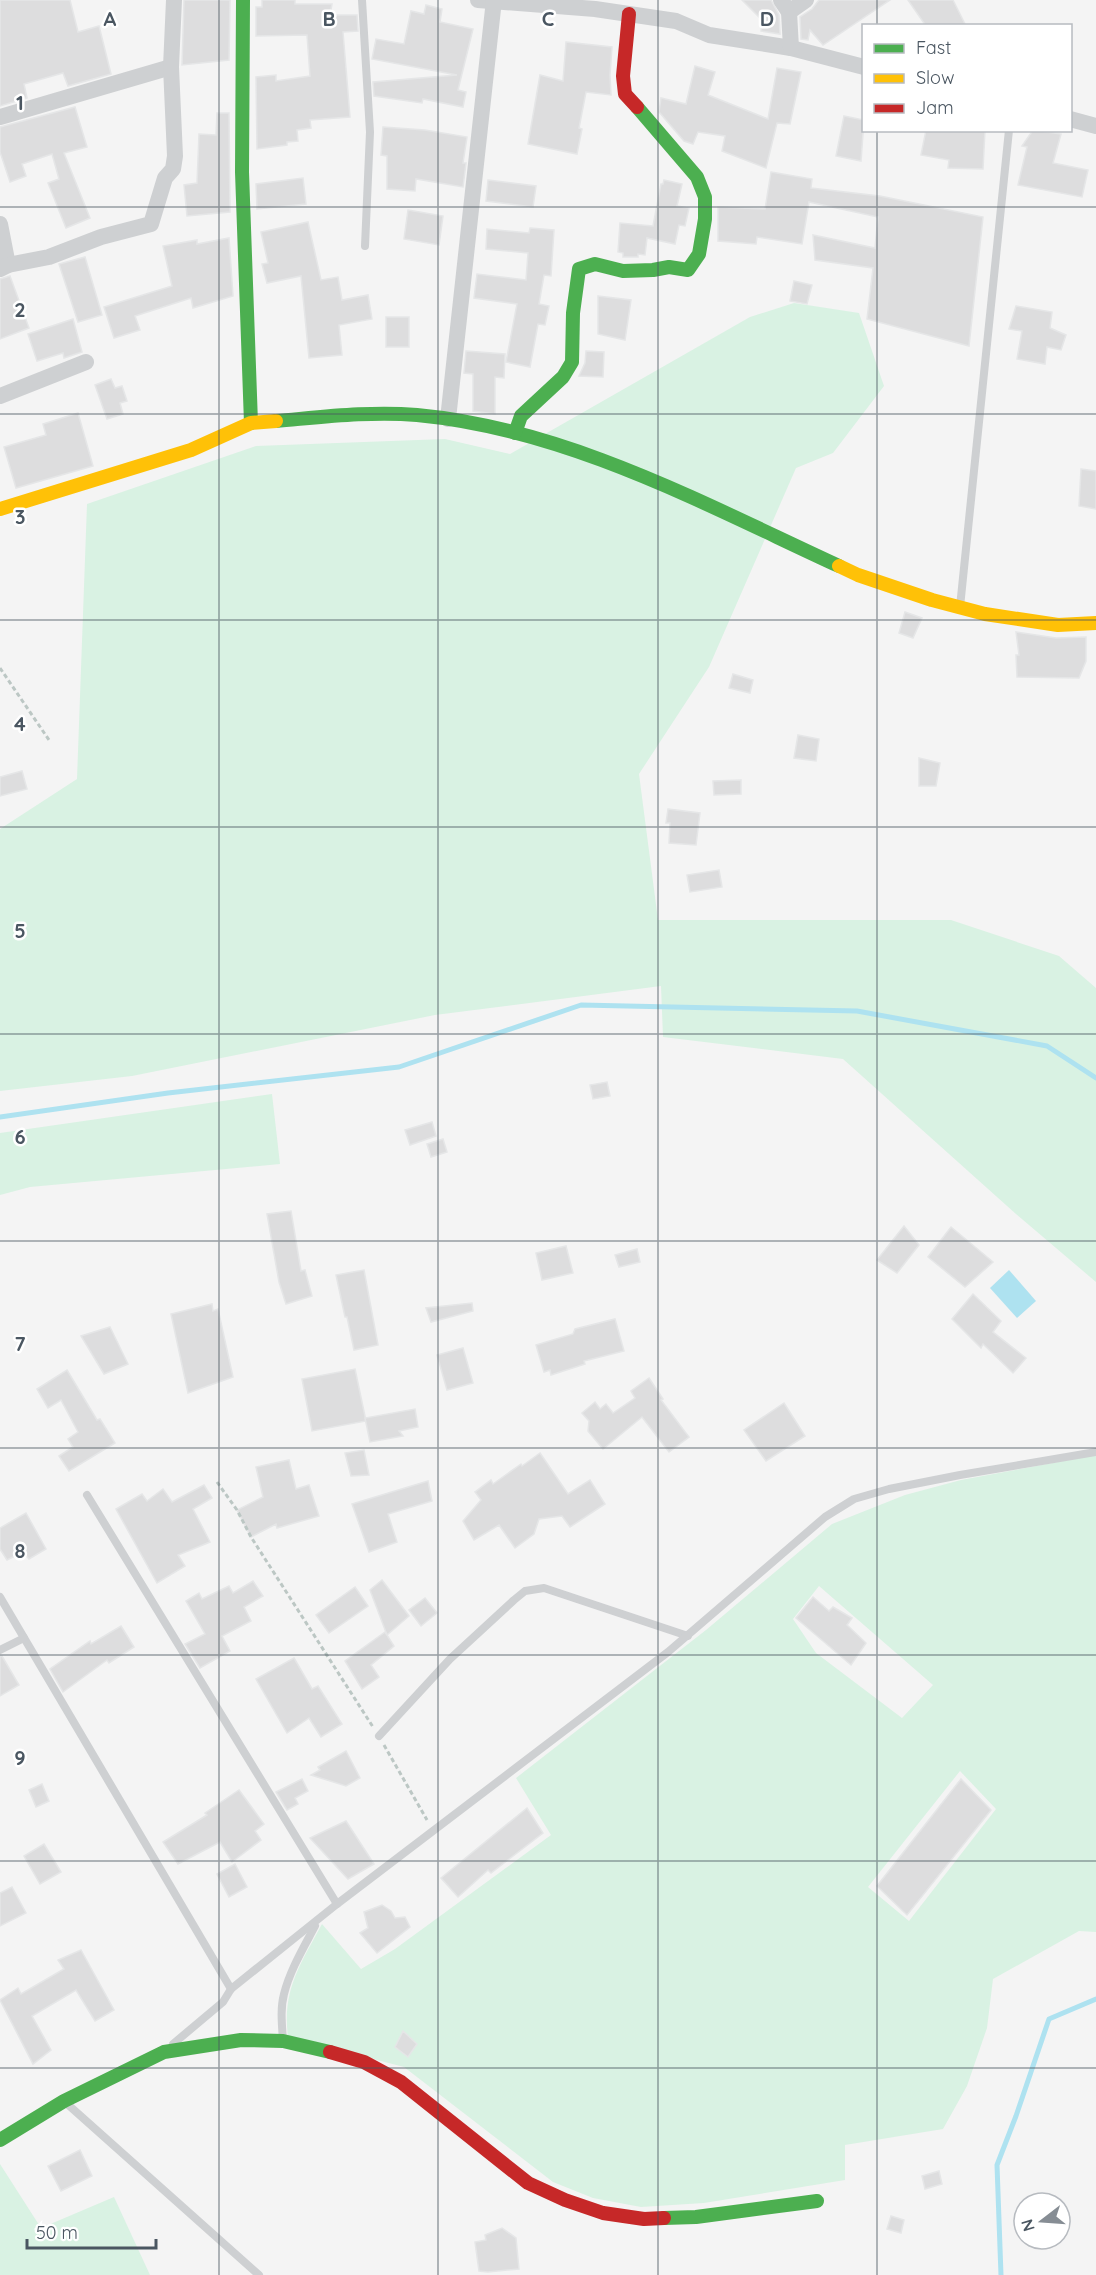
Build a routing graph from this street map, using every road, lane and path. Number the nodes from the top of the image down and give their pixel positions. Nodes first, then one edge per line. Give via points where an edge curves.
1 (174, 0) edge
2 (243, 0) edge
3 (362, 0) edge
4 (806, 0) edge
5 (488, 1) edge
6 (608, 5) edge
7 (785, 6) edge
8 (628, 14) junction
9 (791, 48) junction
10 (171, 67) junction
11 (862, 67) edge
12 (0, 117) edge
13 (1072, 119) edge
14 (1096, 126) edge
15 (1009, 132) edge
16 (0, 224) edge
17 (365, 246) dead end
18 (4, 267) edge
19 (86, 363) dead end
20 (0, 396) edge
21 (448, 419) junction
22 (251, 423) junction
23 (515, 433) junction
24 (0, 509) edge
25 (960, 608) junction
26 (1096, 623) edge
27 (0, 668) edge
28 (48, 740) dead end
29 (1096, 1452) edge
30 (217, 1482) dead end
31 (87, 1495) dead end
32 (0, 1597) edge
33 (688, 1636) junction
34 (24, 1638) junction
35 (0, 1650) edge
36 (379, 1736) junction
37 (433, 1832) junction
38 (337, 1904) junction
39 (317, 1922) junction
40 (231, 1989) junction
41 (284, 2041) junction
42 (164, 2052) junction
43 (64, 2101) junction
44 (0, 2140) edge
45 (817, 2201) dead end
46 (259, 2275) edge

1 - 10 street
2 - 22 street via 242,172
3 - 17 lane via 370,132
4 - 7 street
5 - 6 street
5 - 21 street
6 - 8 street
7 - 9 street
8 - 9 street via 676,21 709,35
8 - 23 street via 625,94 697,177 705,197 699,254 688,270 669,267 623,271 595,264 579,269 572,362 563,377 521,416
9 - 11 street
10 - 12 street
10 - 18 street via 175,156 151,224 101,237 49,257
13 - 14 street
15 - 25 lane
16 - 18 street
19 - 20 street
21 - 22 street via 364,414
21 - 23 street
22 - 24 street via 191,450
23 - 25 street via 645,477 858,575
25 - 26 street via 1058,625
27 - 28 path
29 - 33 lane via 889,1489 854,1500 825,1516
30 - 36 path
31 - 38 lane
32 - 34 lane
33 - 36 lane via 544,1588 525,1591 450,1659
33 - 37 lane
34 - 35 lane
34 - 40 lane
36 - 37 path
37 - 38 lane
38 - 39 lane
39 - 40 lane
39 - 41 lane via 284,1994
40 - 42 lane via 223,2002
41 - 42 street via 241,2040
41 - 45 street via 364,2062 392,2077 528,2183 603,2213 644,2219 696,2217
42 - 43 street
43 - 44 street
43 - 46 lane

